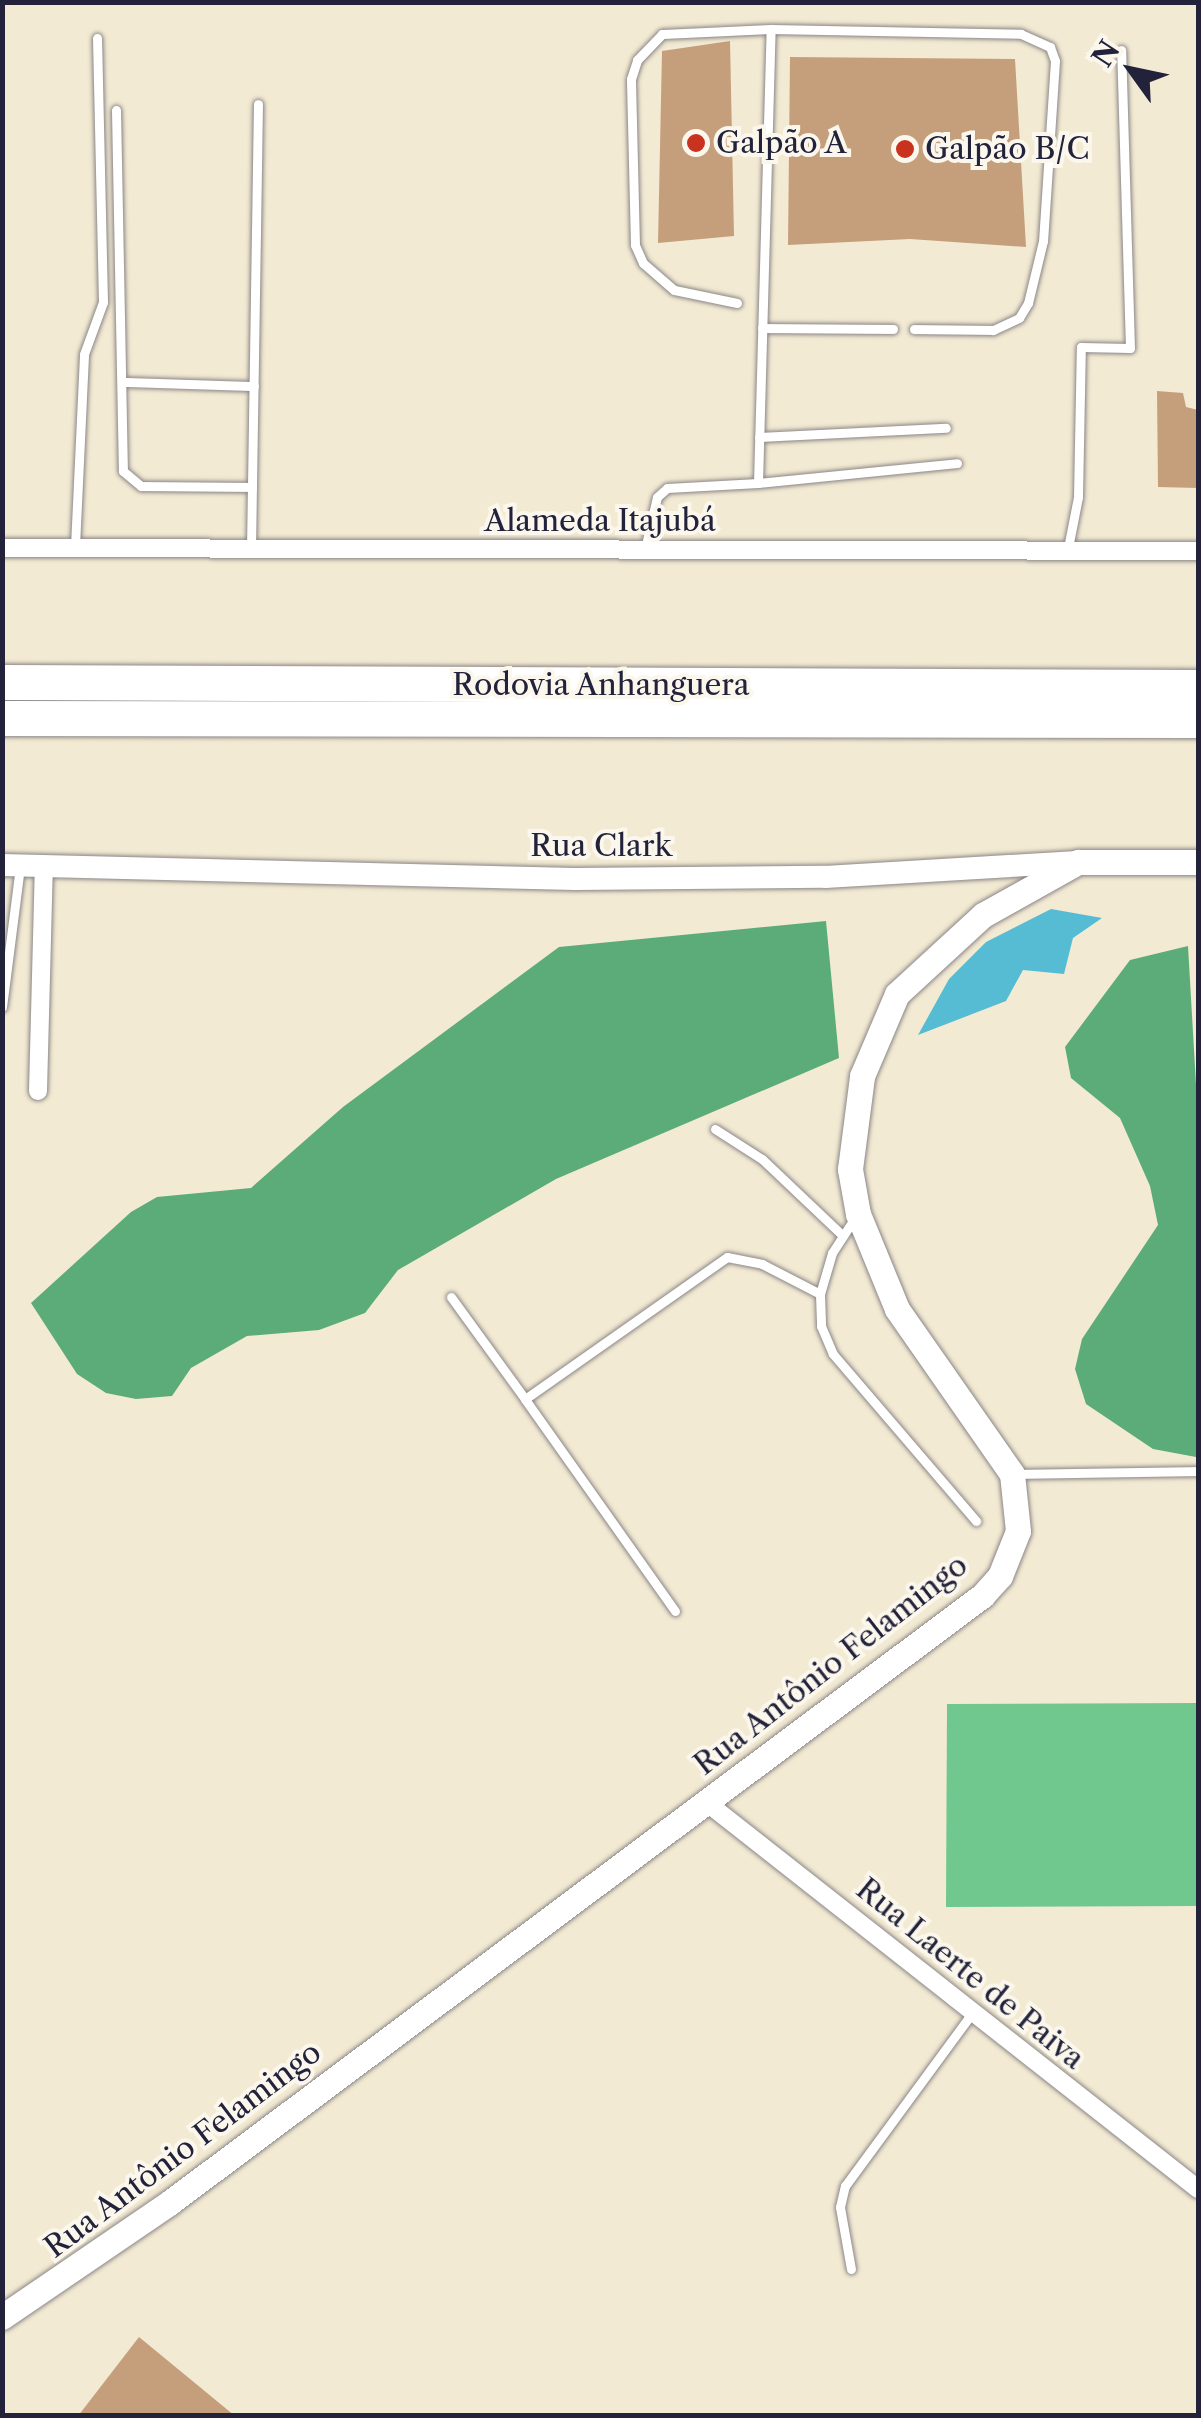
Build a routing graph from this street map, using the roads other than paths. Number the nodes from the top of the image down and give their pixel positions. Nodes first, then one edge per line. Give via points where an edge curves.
1 (771, 29) junction
2 (97, 38) dead end
3 (1121, 50) dead end
4 (258, 104) dead end
5 (116, 110) dead end
6 (737, 303) dead end
7 (762, 328) junction
8 (914, 328) dead end
9 (893, 329) dead end
10 (124, 382) junction
11 (254, 386) junction
12 (946, 428) dead end
13 (759, 438) junction
14 (956, 463) dead end
15 (758, 483) junction
16 (252, 487) junction
17 (75, 546) junction
18 (2, 548) edge
19 (1068, 548) junction
20 (252, 549) junction
21 (646, 549) junction
22 (1198, 551) edge
23 (2, 682) edge
24 (1198, 687) edge
25 (2, 718) edge
26 (1198, 720) edge
27 (1078, 862) junction
28 (1198, 862) edge
29 (22, 865) edge
30 (8, 919) edge
31 (2, 1007) edge
32 (38, 1091) dead end
33 (715, 1129) dead end
34 (858, 1214) junction
35 (841, 1234) junction
36 (820, 1294) junction
37 (451, 1297) dead end
38 (525, 1399) junction
39 (1198, 1471) edge
40 (1012, 1474) junction
41 (976, 1520) dead end
42 (674, 1611) dead end
43 (706, 1802) junction
44 (972, 2012) junction
45 (1198, 2190) edge
46 (852, 2269) dead end
47 (2, 2318) edge

1 - 6 lane via 662,34 637,60 631,79 635,245 643,264 674,290
1 - 7 lane
1 - 8 lane via 1021,34 1050,47 1056,60 1043,241 1028,303 1019,318 993,330
2 - 17 lane via 103,302 84,354
3 - 19 lane via 1130,348 1081,347 1078,497
4 - 11 lane
5 - 10 lane
7 - 9 lane
7 - 13 lane
10 - 11 lane
10 - 16 lane via 123,472 141,486
11 - 16 lane
12 - 13 lane
13 - 15 lane
14 - 15 lane
15 - 21 lane via 667,488 657,497
16 - 20 lane
17 - 18 street, Alameda Itajubá
17 - 20 street, Alameda Itajubá
19 - 21 street, Alameda Itajubá
19 - 22 street, Alameda Itajubá
20 - 21 street, Alameda Itajubá
23 - 24 highway, Rodovia Anhanguera
25 - 26 highway, Rodovia Anhanguera
27 - 28 main road, Rua Clark
27 - 29 street, Rua Clark via 825,878 575,880
27 - 34 main road, Rua Antônio Felamingo via 950,939 897,994 852,1118 850,1169
29 - 30 lane
29 - 32 street
30 - 31 lane
33 - 35 lane via 762,1158
34 - 35 lane
34 - 40 main road, Rua Antônio Felamingo via 897,1309
35 - 36 lane
36 - 38 lane via 762,1264 727,1257
36 - 41 lane via 821,1326 833,1354
37 - 38 lane
38 - 42 lane
39 - 40 lane
40 - 43 main road, Rua Antônio Felamingo via 1018,1531 1012,1554 982,1596
43 - 44 street, Rua Laerte de Paiva
43 - 47 main road, Rua Antônio Felamingo via 123,2237
44 - 45 street, Rua Laerte de Paiva
44 - 46 lane via 845,2186 840,2207

